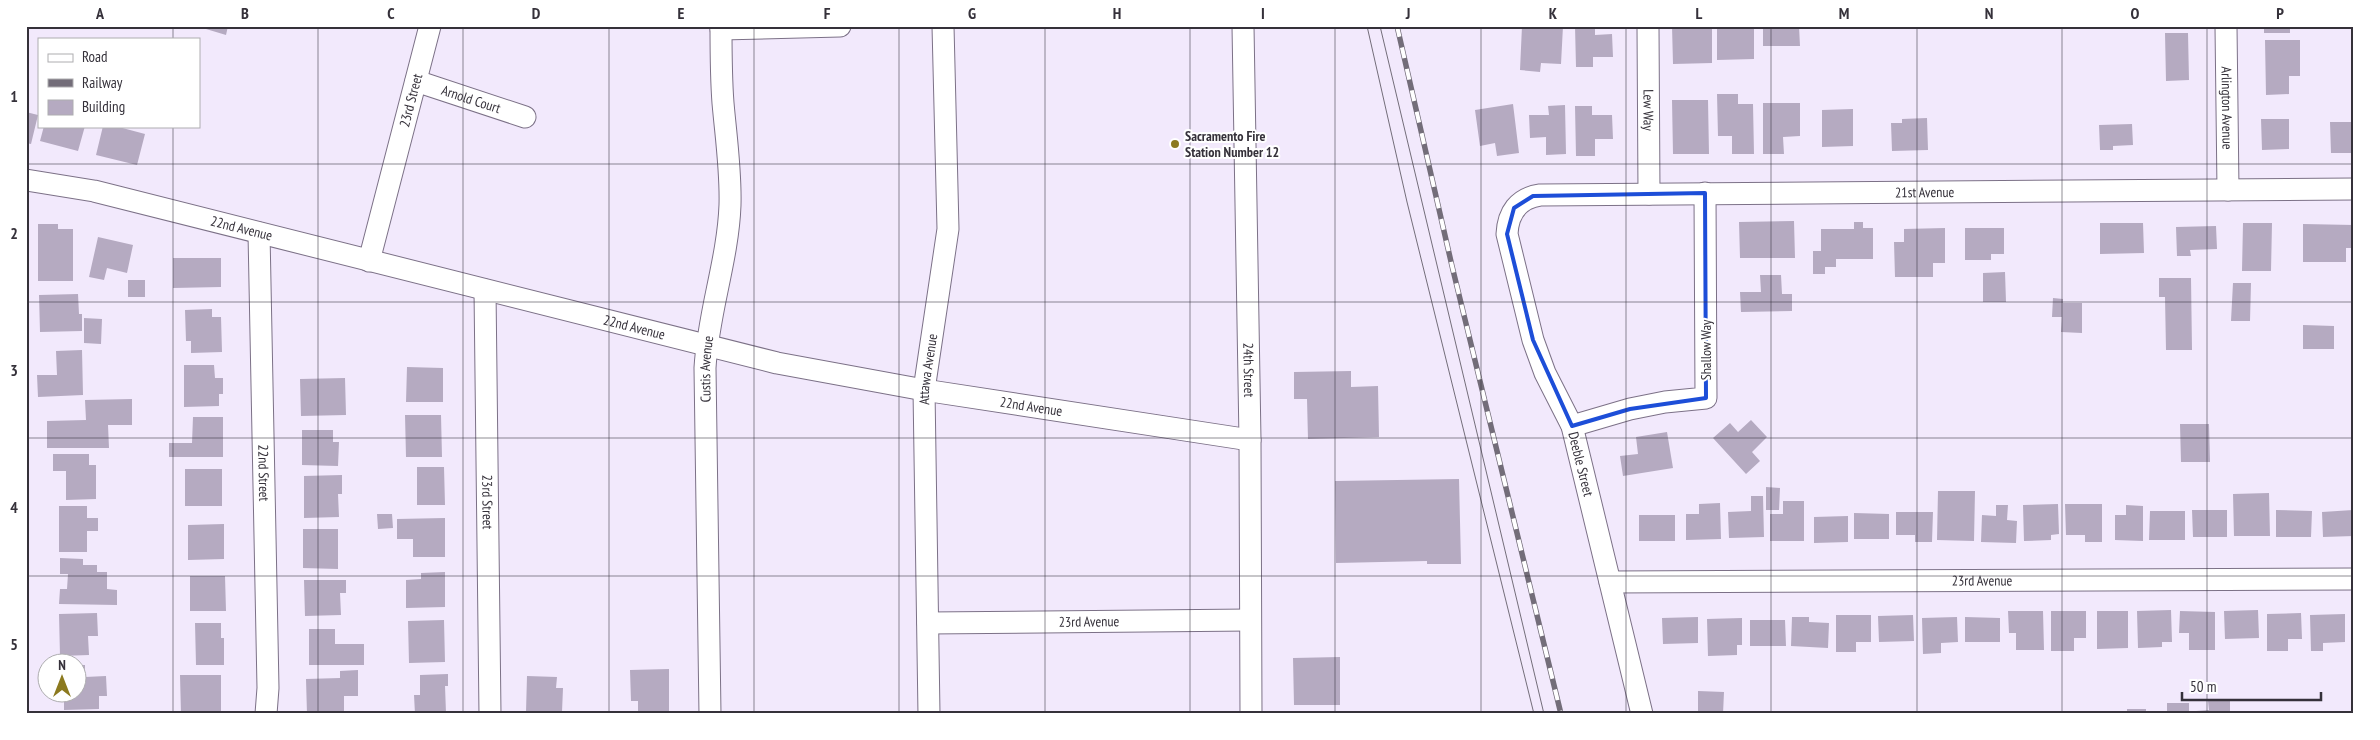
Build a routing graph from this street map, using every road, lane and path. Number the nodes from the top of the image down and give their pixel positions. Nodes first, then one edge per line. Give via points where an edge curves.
1 (430, 26) edge
2 (840, 26) edge
3 (943, 26) edge
4 (1243, 26) edge
5 (1648, 26) edge
6 (2226, 26) edge
7 (721, 27) edge
8 (416, 81) junction
9 (525, 117) dead end
10 (26, 180) edge
11 (2354, 189) edge
12 (2228, 190) junction
13 (1704, 193) junction
14 (1649, 194) junction
15 (1508, 220) joint
16 (259, 233) junction
17 (369, 261) junction
18 (485, 290) junction
19 (706, 346) junction
20 (924, 390) junction
21 (1572, 426) junction
22 (1250, 440) junction
23 (2354, 579) edge
24 (1610, 582) junction
25 (1250, 620) junction
26 (928, 623) junction
27 (266, 714) edge
28 (490, 714) edge
29 (710, 714) edge
30 (929, 714) edge
31 (1251, 714) edge
32 (1642, 714) edge

1 - 8 street, 23rd Street
2 - 7 street
3 - 20 street, Attawa Avenue via 948,229
4 - 22 street, 24th Street
5 - 14 street, Lew Way
6 - 12 street, Arlington Avenue
7 - 19 street, Custis Avenue via 730,207
8 - 9 street, Arnold Court
8 - 17 street, 23rd Street
10 - 16 street, 22nd Avenue via 94,191
11 - 12 street, 21st Avenue
12 - 13 street, 21st Avenue
13 - 14 street, 21st Avenue
13 - 21 street, Shallow Way via 1706,398 1630,409
14 - 15 street, 21st Avenue via 1533,196 1514,208
15 - 21 street, Deeble Street via 1507,234 1533,340 1545,373
16 - 17 street, 22nd Avenue
16 - 27 street, 22nd Street
17 - 18 street, 22nd Avenue
18 - 19 street, 22nd Avenue
18 - 28 street, 23rd Street
19 - 20 street, 22nd Avenue via 777,364
19 - 29 street, Custis Avenue
20 - 22 street, 22nd Avenue
20 - 26 street, Attawa Avenue
21 - 24 street, Deeble Street
22 - 25 street, 24th Street
23 - 24 street, 23rd Avenue
24 - 32 street, Deeble Street
25 - 26 street, 23rd Avenue
25 - 31 street, 24th Street
26 - 30 street, Attawa Avenue

